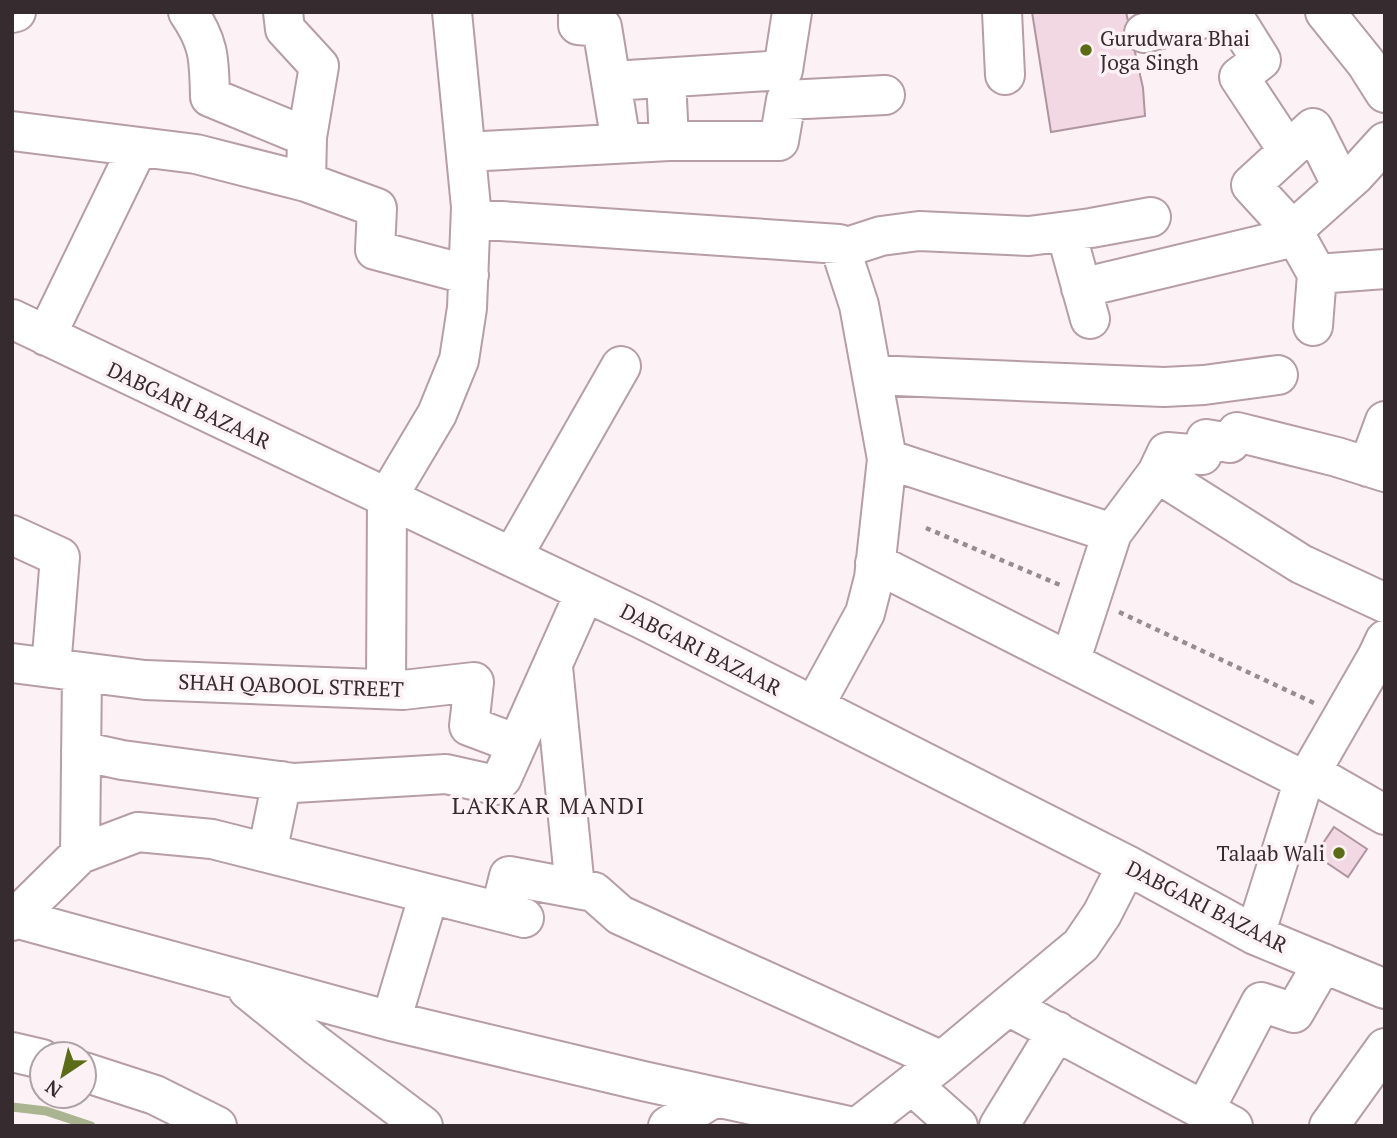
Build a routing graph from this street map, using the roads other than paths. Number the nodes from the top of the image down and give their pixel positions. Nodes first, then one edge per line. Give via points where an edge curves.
1 (188, 12) edge
2 (283, 12) edge
3 (452, 12) edge
4 (578, 12) edge
5 (792, 12) edge
6 (1002, 12) edge
7 (1231, 12) edge
8 (1325, 12) edge
9 (1144, 33) dead end
10 (1005, 75) dead end
11 (666, 78) junction
12 (613, 81) junction
13 (1385, 93) edge
14 (885, 95) dead end
15 (12, 131) edge
16 (307, 137) junction
17 (669, 141) junction
18 (1385, 142) edge
19 (621, 143) junction
20 (138, 146) junction
21 (1288, 151) junction
22 (466, 152) junction
23 (306, 182) junction
24 (1342, 186) junction
25 (1151, 217) dead end
26 (471, 219) junction
27 (1293, 231) junction
28 (1066, 232) junction
29 (841, 249) junction
30 (1385, 269) edge
31 (1317, 274) junction
32 (469, 275) junction
33 (1313, 326) dead end
34 (29, 328) edge
35 (621, 366) dead end
36 (1278, 375) dead end
37 (873, 381) junction
38 (1385, 421) edge
39 (887, 459) junction
40 (1377, 469) edge
41 (1157, 473) junction
42 (387, 498) junction
43 (1112, 533) junction
44 (12, 535) edge
45 (512, 558) junction
46 (875, 563) junction
47 (585, 592) junction
48 (1385, 603) edge
49 (1385, 640) edge
50 (1070, 662) junction
51 (12, 663) edge
52 (553, 665) junction
53 (66, 670) junction
54 (386, 689) junction
55 (814, 706) junction
56 (517, 744) junction
57 (81, 751) junction
58 (1307, 777) junction
59 (282, 781) junction
60 (1385, 815) edge
61 (267, 853) junction
62 (80, 855) junction
63 (1127, 865) junction
64 (575, 888) junction
65 (429, 894) junction
66 (18, 909) edge
67 (1255, 935) junction
68 (1322, 963) junction
69 (235, 979) junction
70 (1385, 989) edge
71 (1008, 1006) junction
72 (391, 1021) junction
73 (1057, 1031) junction
74 (1385, 1048) edge
75 (942, 1061) junction
76 (98, 1077) edge
77 (912, 1085) junction
78 (715, 1097) junction
79 (1218, 1118) edge
80 (217, 1126) edge
81 (423, 1126) edge
82 (668, 1126) edge
83 (849, 1126) edge
84 (859, 1126) edge
85 (958, 1126) edge
86 (999, 1126) edge
87 (1329, 1126) edge

1 - 16 street via 202,32 209,54 210,97
2 - 16 street via 285,29 319,66
3 - 22 street
4 - 12 street via 578,24 603,27
5 - 11 street via 783,70
6 - 10 street
7 - 9 street
7 - 21 street via 1261,60 1239,77
8 - 13 street
11 - 12 street
11 - 17 street
12 - 19 street
14 - 17 street via 786,100 779,141
15 - 20 street
16 - 23 street
17 - 19 street
18 - 24 street
19 - 22 street
20 - 23 street via 197,154
20 - 34 street
21 - 24 street via 1313,128
21 - 27 street via 1251,185
22 - 26 street
23 - 32 street via 377,208 375,250
24 - 27 street
25 - 28 street
26 - 29 street via 839,244
26 - 32 street
27 - 28 street via 1282,240 1086,304
27 - 31 street
28 - 29 street via 1029,236 919,232 881,236
29 - 37 street via 859,305
30 - 31 street
31 - 33 street
32 - 42 street via 459,360 437,414
34 - 42 street, DABGARI BAZAAR
35 - 45 street
36 - 37 street via 1164,387
37 - 39 street
38 - 40 street
39 - 43 street
39 - 46 street
40 - 41 street via 1237,432 1230,443 1206,439 1202,455 1167,452
41 - 43 street
41 - 48 street via 1301,564
42 - 45 street, DABGARI BAZAAR
42 - 54 street
43 - 50 street
44 - 53 street via 60,557
45 - 47 street, DABGARI BAZAAR
46 - 50 street
46 - 55 street via 865,613
47 - 52 street
47 - 55 street, DABGARI BAZAAR
49 - 58 street
50 - 58 street
51 - 53 street, SHAH QABOOL STREET
52 - 56 street
52 - 64 street
53 - 54 street, SHAH QABOOL STREET via 145,680
53 - 57 street
54 - 56 street, SHAH QABOOL STREET via 474,682 469,726
55 - 63 street, DABGARI BAZAAR
56 - 59 street via 495,785 446,774
57 - 59 street
57 - 62 street
58 - 60 street
58 - 67 street
59 - 61 street
61 - 62 street via 212,839 138,832
61 - 65 street
62 - 66 street
63 - 67 street, DABGARI BAZAAR
63 - 71 street via 1081,945
64 - 65 street via 509,876 512,915
64 - 75 street via 594,892 620,915
65 - 72 street
66 - 69 street
67 - 68 street, DABGARI BAZAAR
68 - 70 street, DABGARI BAZAAR
68 - 79 street via 1294,1013 1261,1002
69 - 72 street
69 - 81 street
71 - 73 street
71 - 75 street
72 - 78 street
73 - 79 street
73 - 86 street
74 - 87 street
75 - 77 street
76 - 80 street via 155,1095
77 - 84 street
77 - 85 street
78 - 82 street
78 - 83 street

